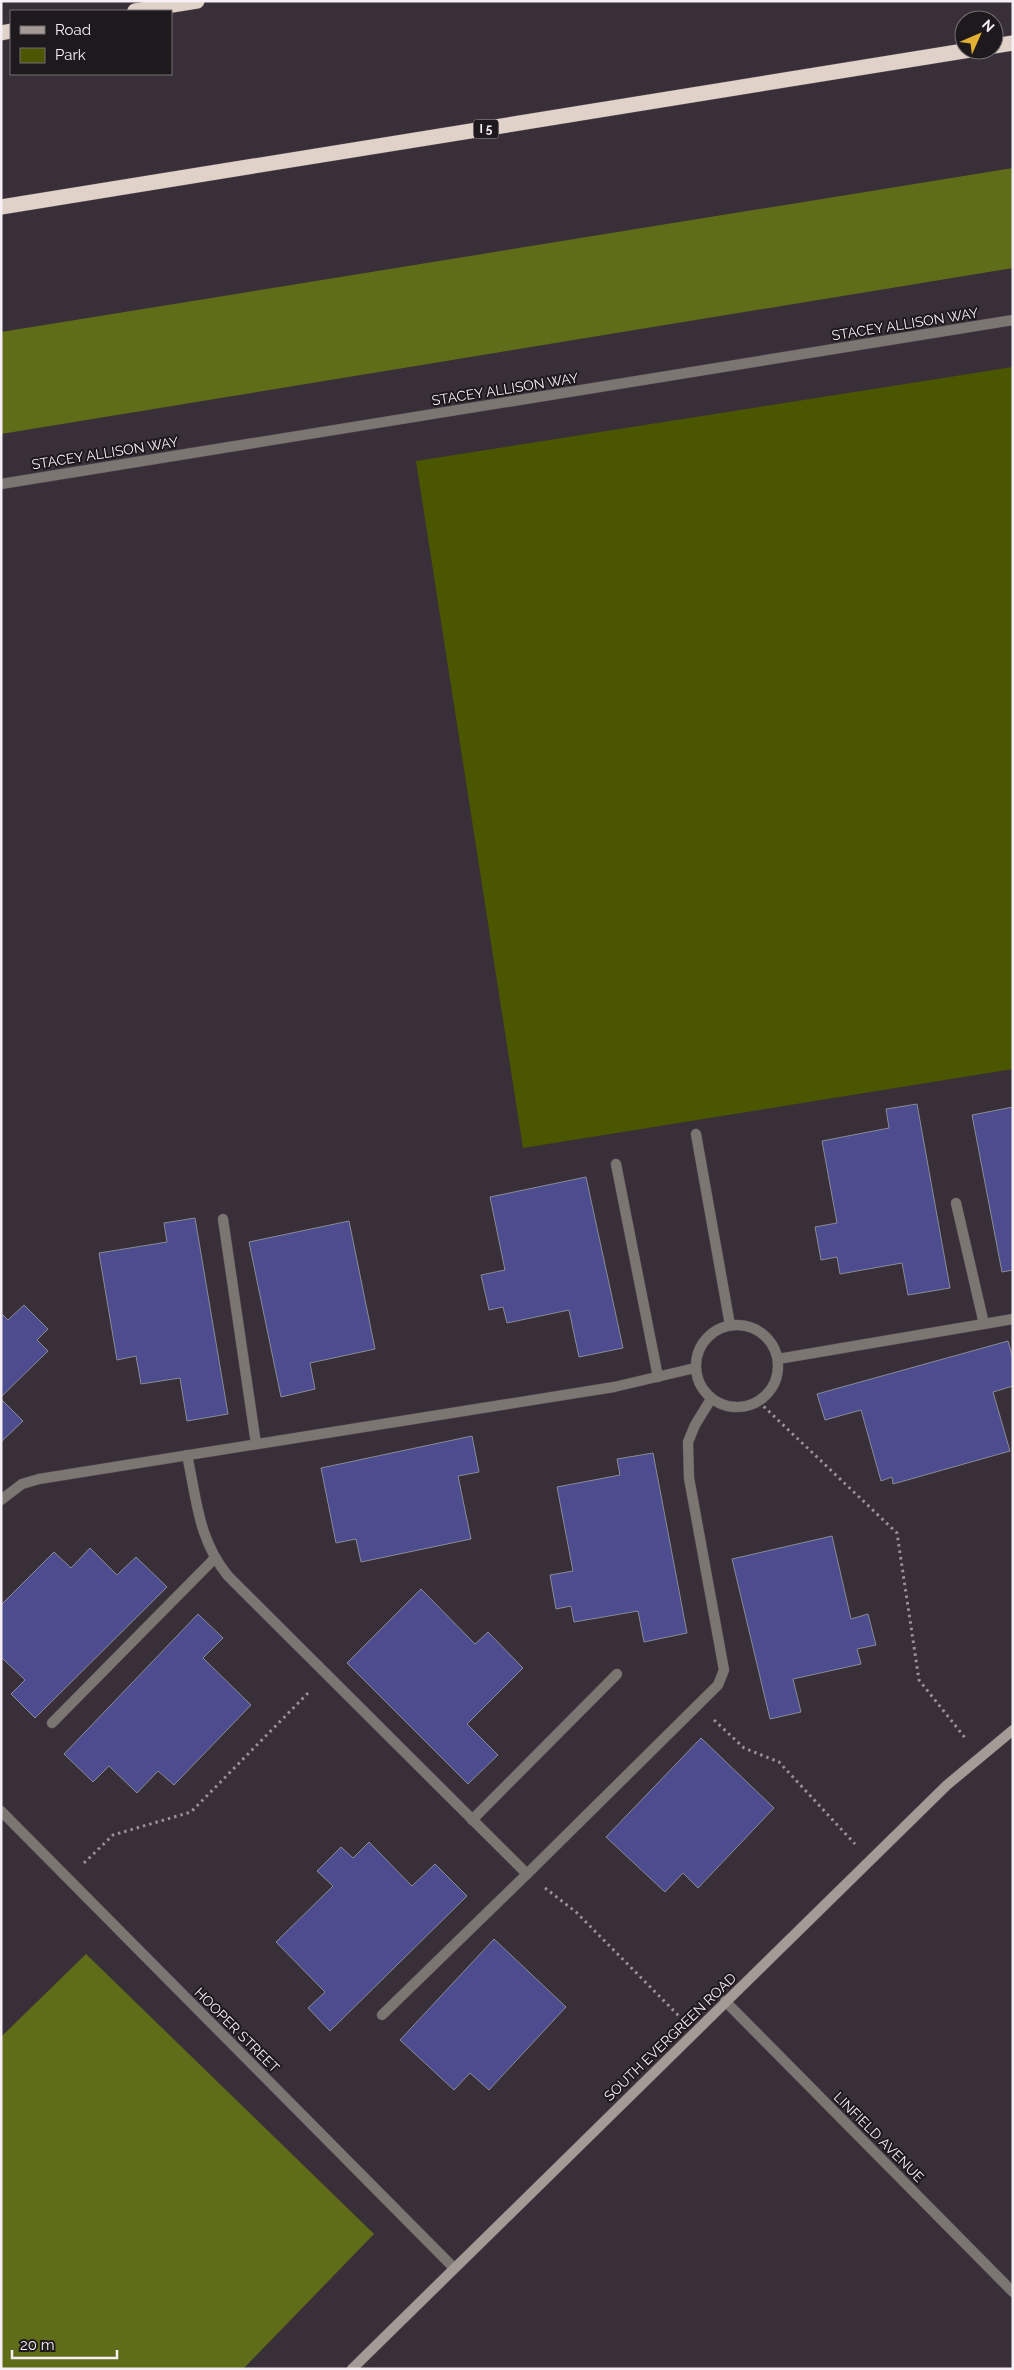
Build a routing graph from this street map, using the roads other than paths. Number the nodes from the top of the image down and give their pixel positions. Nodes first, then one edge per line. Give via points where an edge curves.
1 (197, 1) edge
2 (141, 10) edge
3 (954, 53) edge
4 (1, 207) edge
5 (1013, 320) edge
6 (1, 484) edge
7 (696, 1134) dead end
8 (616, 1164) dead end
9 (956, 1203) dead end
10 (223, 1219) dead end
11 (1013, 1319) edge
12 (984, 1324) junction
13 (730, 1325) junction
14 (778, 1359) junction
15 (695, 1368) junction
16 (658, 1377) junction
17 (711, 1399) junction
18 (256, 1444) junction
19 (187, 1455) junction
20 (4, 1492) edge
21 (214, 1559) junction
22 (617, 1674) dead end
23 (52, 1723) dead end
24 (1013, 1730) edge
25 (1, 1811) edge
26 (472, 1820) junction
27 (527, 1874) junction
28 (725, 2002) junction
29 (382, 2015) dead end
30 (454, 2268) junction
31 (1013, 2292) edge
32 (352, 2369) edge

1 - 2 highway
3 - 4 highway, I 5
5 - 6 street, STACEY ALLISON WAY
7 - 13 street
8 - 16 street
9 - 12 street
10 - 18 street
11 - 12 street
12 - 14 street
13 - 14 street via 751,1327 769,1340
13 - 15 street via 712,1333 700,1348
14 - 17 street via 777,1375 771,1390 759,1402 734,1408
15 - 16 street
15 - 17 street via 700,1385
16 - 18 street via 614,1387
17 - 27 street via 688,1442 689,1478 724,1670 718,1685
18 - 19 street
19 - 20 street via 39,1479
19 - 21 street via 204,1538
21 - 23 street
21 - 26 street
22 - 26 street
24 - 28 main road, SOUTH EVERGREEN ROAD via 947,1785
25 - 30 street, HOOPER STREET
26 - 27 street
27 - 29 street
28 - 30 main road, SOUTH EVERGREEN ROAD
28 - 31 street, LINFIELD AVENUE
30 - 32 main road, SOUTH EVERGREEN ROAD

